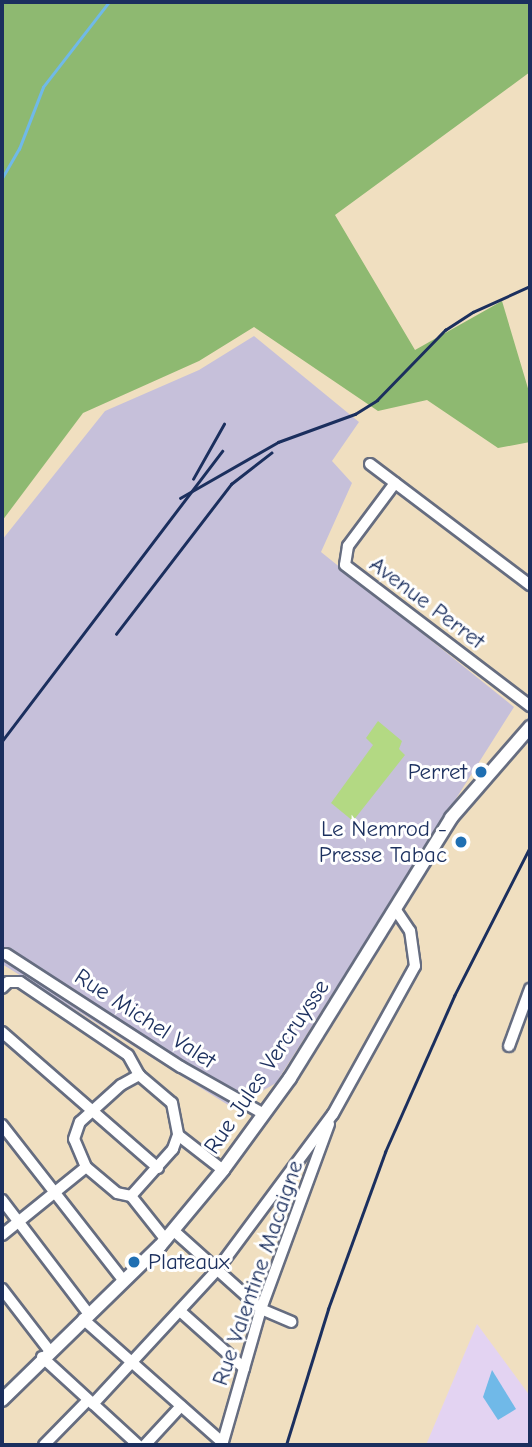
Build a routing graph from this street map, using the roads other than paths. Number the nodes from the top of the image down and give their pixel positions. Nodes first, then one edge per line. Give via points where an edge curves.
1 (370, 464) dead end
2 (395, 483) junction
3 (530, 585) edge
4 (530, 706) edge
5 (530, 727) edge
6 (396, 910) junction
7 (6, 954) dead end
8 (2, 988) edge
9 (530, 993) edge
10 (2, 1032) edge
11 (509, 1046) dead end
12 (139, 1075) junction
13 (95, 1109) junction
14 (264, 1114) junction
15 (333, 1114) junction
16 (2, 1125) edge
17 (178, 1135) junction
18 (86, 1167) junction
19 (158, 1168) junction
20 (223, 1170) junction
21 (55, 1193) junction
22 (131, 1196) junction
23 (2, 1200) edge
24 (18, 1222) junction
25 (2, 1235) edge
26 (170, 1235) junction
27 (217, 1270) junction
28 (124, 1281) junction
29 (4, 1295) edge
30 (261, 1309) junction
31 (180, 1311) junction
32 (85, 1316) junction
33 (291, 1322) dead end
34 (45, 1354) junction
35 (132, 1362) junction
36 (244, 1368) junction
37 (2, 1400) edge
38 (90, 1402) junction
39 (181, 1406) junction
40 (129, 1437) junction
41 (223, 1444) edge
42 (44, 1445) edge
43 (120, 1445) edge
44 (138, 1445) edge
45 (145, 1445) edge

1 - 2 street
2 - 3 street
2 - 4 street, Avenue Perret via 348,546 345,565
5 - 6 main road, Rue Jules Vercruysse via 451,818
6 - 14 main road, Rue Jules Vercruysse
6 - 15 street via 410,931 415,966
7 - 14 street, Rue Michel Valet via 181,1067
8 - 12 street via 8,982 20,982 128,1055
9 - 11 street
10 - 13 street
12 - 13 street
12 - 17 street via 172,1103
13 - 18 street via 80,1122 74,1139
13 - 19 street
14 - 20 main road, Rue Jules Vercruysse
15 - 27 street
15 - 30 street, Rue Valentine Macaigne
16 - 21 street
17 - 19 street
17 - 20 street
18 - 21 street
18 - 22 street via 117,1193
19 - 22 street
20 - 26 main road, Rue Jules Vercruysse
21 - 24 street
21 - 28 street
22 - 26 street
23 - 24 street
24 - 25 street
24 - 32 street
26 - 27 street
26 - 28 main road, Rue Jules Vercruysse
27 - 30 street
27 - 31 street
28 - 32 main road, Rue Jules Vercruysse
29 - 34 street
30 - 33 street
30 - 36 street, Rue Valentine Macaigne
31 - 35 street
31 - 36 street
32 - 34 main road, Rue Jules Vercruysse
32 - 35 street
34 - 37 main road, Rue Jules Vercruysse
34 - 38 street
35 - 38 street
35 - 39 street
36 - 41 street, Rue Valentine Macaigne
38 - 40 street
38 - 42 street
39 - 41 street
39 - 45 street
40 - 43 street
40 - 44 street

